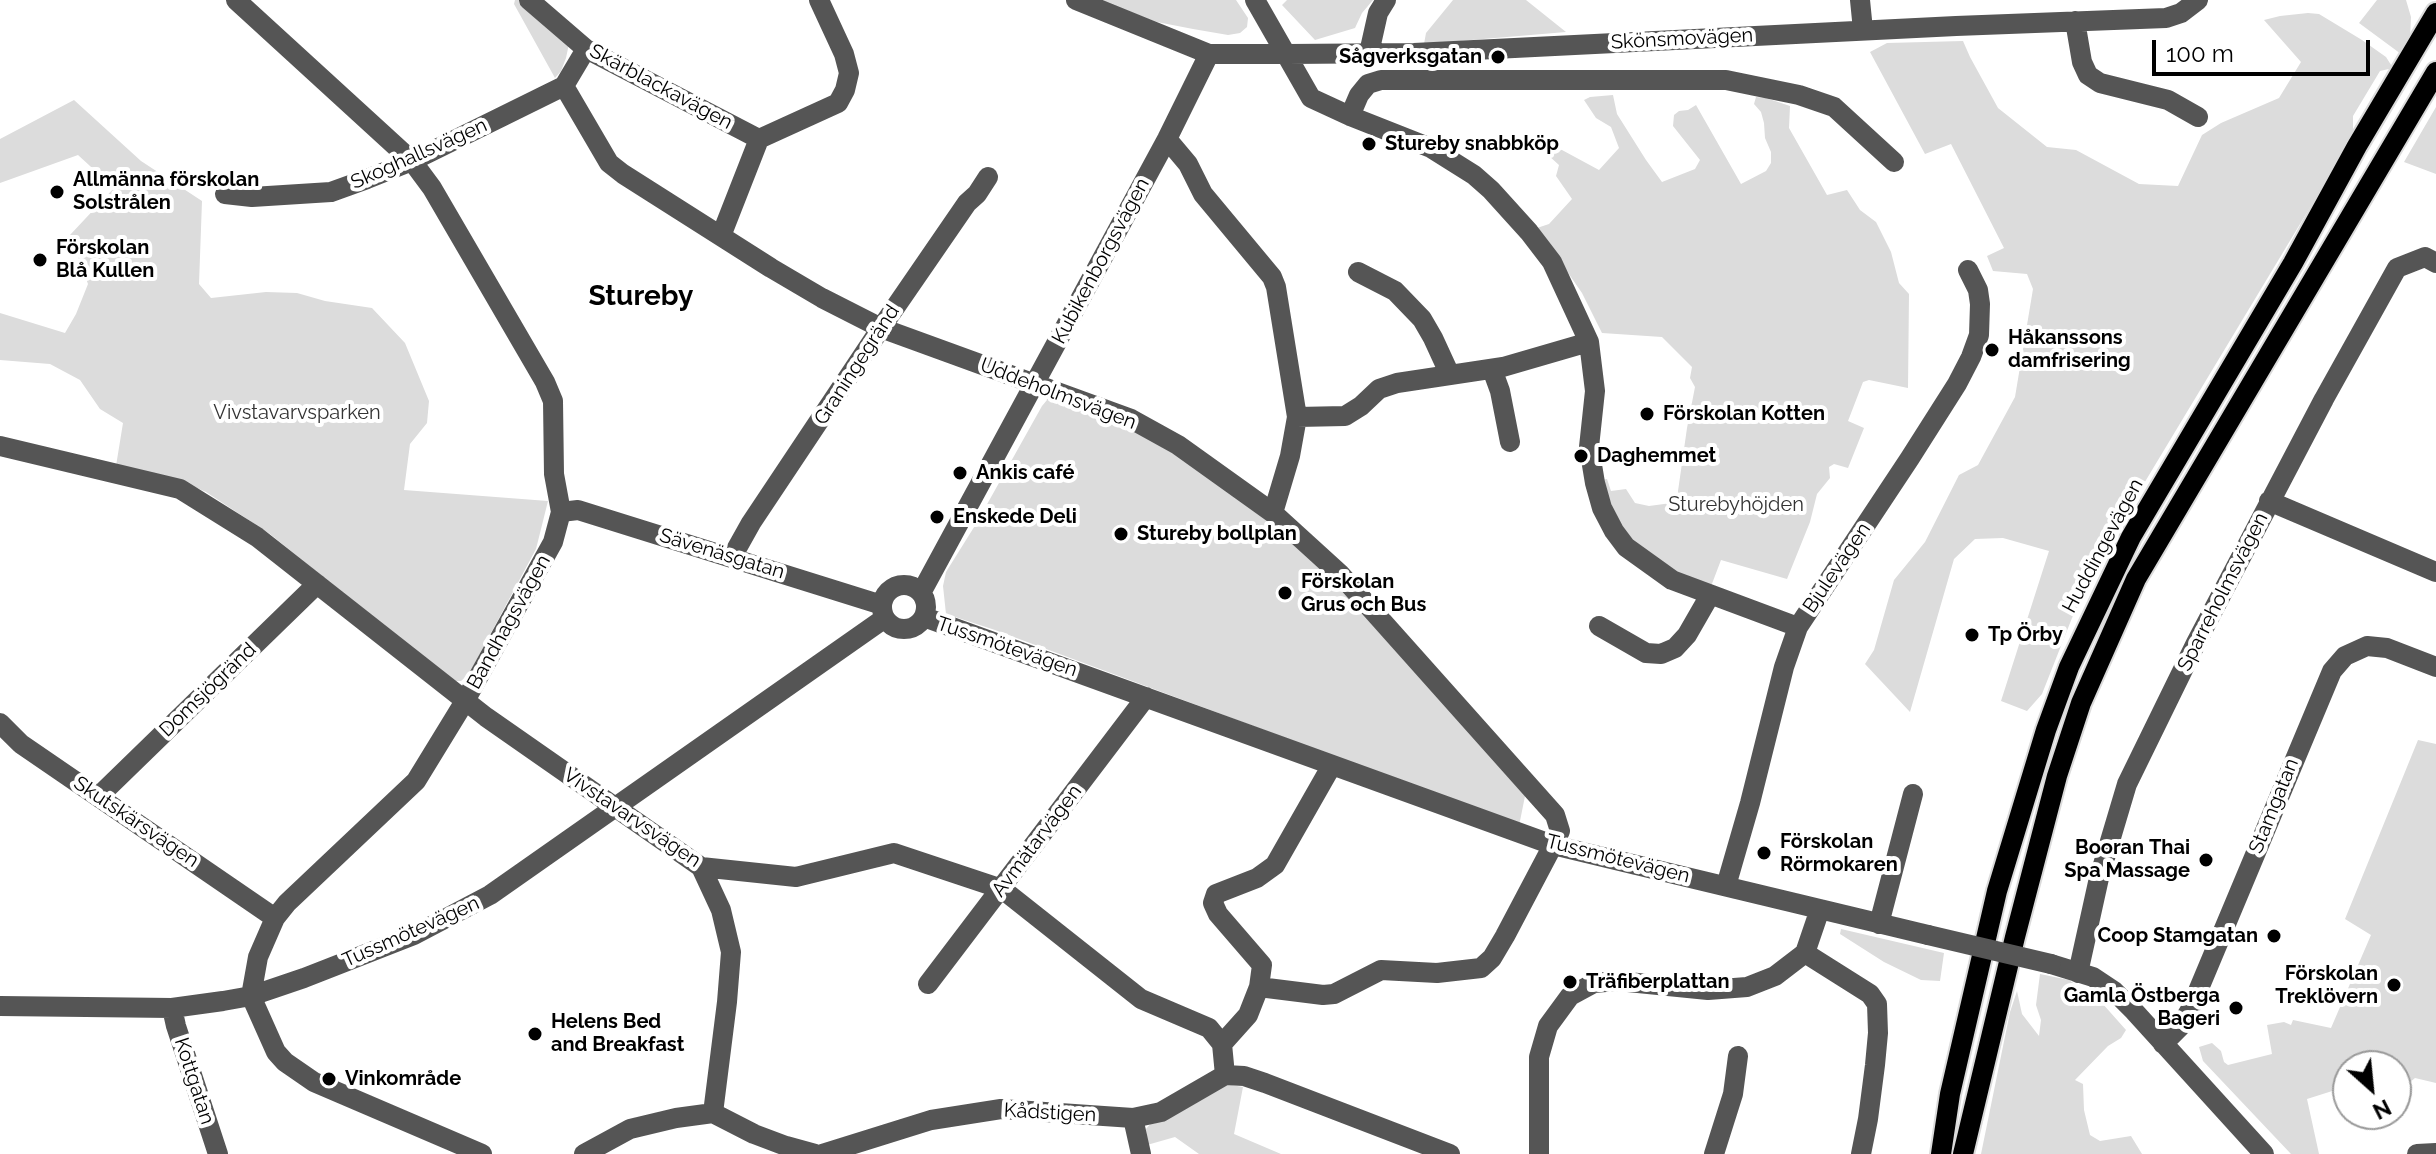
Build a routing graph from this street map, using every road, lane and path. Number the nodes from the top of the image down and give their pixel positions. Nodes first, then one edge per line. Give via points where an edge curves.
1 (236, 0) edge
2 (529, 0) edge
3 (819, 0) edge
4 (1076, 0) edge
5 (1255, 0) edge
6 (1386, 0) edge
7 (1860, 0) edge
8 (2198, 0) edge
9 (2436, 13) edge
10 (2075, 21) junction
11 (1863, 30) junction
12 (586, 49) junction
13 (1369, 53) junction
14 (1209, 54) junction
15 (1288, 54) junction
16 (2436, 72) edge
17 (564, 86) junction
18 (1350, 116) junction
19 (2198, 117) dead end
20 (759, 139) junction
21 (1167, 139) junction
22 (412, 161) junction
23 (1894, 162) dead end
24 (988, 177) dead end
25 (225, 194) dead end
26 (721, 236) junction
27 (2436, 263) edge
28 (1968, 270) dead end
29 (1358, 272) dead end
30 (881, 328) junction
31 (1589, 342) junction
32 (1492, 369) junction
33 (1450, 375) junction
34 (1036, 384) junction
35 (1297, 417) junction
36 (1510, 442) dead end
37 (0, 446) edge
38 (2269, 501) junction
39 (561, 512) junction
40 (1273, 513) junction
41 (732, 557) junction
42 (2436, 572) edge
43 (317, 584) junction
44 (921, 593) junction
45 (1710, 595) junction
46 (883, 612) junction
47 (924, 617) junction
48 (1599, 626) dead end
49 (1798, 627) junction
50 (2436, 667) edge
51 (1146, 697) junction
52 (465, 701) junction
53 (0, 723) edge
54 (1332, 765) junction
55 (1913, 794) dead end
56 (99, 796) junction
57 (615, 808) junction
58 (1553, 845) junction
59 (701, 867) junction
60 (1726, 886) junction
61 (1002, 889) junction
62 (1820, 909) junction
63 (275, 918) junction
64 (1879, 924) junction
65 (1805, 953) junction
66 (2078, 973) junction
67 (928, 984) dead end
68 (1259, 987) junction
69 (251, 996) junction
70 (0, 1006) edge
71 (172, 1008) junction
72 (1222, 1044) junction
73 (2163, 1044) junction
74 (1738, 1056) dead end
75 (1225, 1075) junction
76 (713, 1113) junction
77 (1133, 1118) junction
78 (2436, 1153) edge
79 (218, 1154) edge
80 (482, 1154) edge
81 (584, 1154) edge
82 (815, 1154) edge
83 (822, 1154) edge
84 (1141, 1154) edge
85 (1450, 1154) edge
86 (1539, 1154) edge
87 (1714, 1154) edge
88 (1861, 1154) edge
89 (1941, 1154) edge
90 (1963, 1154) edge
91 (2264, 1154) edge
92 (2417, 1154) edge

1 - 22 street, Bandhagsvägen
2 - 12 street, Skärblackavägen
3 - 20 street via 844,54 849,73 845,90 838,103
4 - 14 street
5 - 15 street
6 - 13 street
7 - 11 street
8 - 10 street, Skönsmovägen via 2166,18
9 - 89 main road, Huddingevägen via 2131,537 2069,667 1997,891
10 - 11 street, Skönsmovägen
10 - 19 street via 2088,75 2100,83 2168,100
11 - 13 street, Skönsmovägen
12 - 17 street
12 - 20 street, Skärblackavägen
13 - 15 street, Skönsmovägen
14 - 15 street
14 - 21 street, Kubikenborgsvägen
15 - 18 street via 1311,98
16 - 90 main road via 2136,579 2087,689 2057,776
17 - 22 street, Skoghallsvägen
17 - 26 street, Uddeholmsvägen via 609,163
18 - 23 street via 1368,84 1381,80 1726,80 1834,107
18 - 31 street via 1431,148 1491,190 1552,262
20 - 26 street
21 - 34 street, Kubikenborgsvägen
21 - 35 street via 1203,194 1272,277
22 - 25 street, Skoghallsvägen via 331,192
22 - 39 street, Bandhagsvägen via 549,391
24 - 30 street, Graningegränd
26 - 30 street, Uddeholmsvägen
27 - 38 street, Sparreholmsvägen via 2425,257 2397,268
28 - 49 street, Bjulevägen via 1980,304 1979,335 1971,357
29 - 33 street via 1395,291 1422,319
30 - 34 street, Uddeholmsvägen
30 - 41 street, Graningegränd
31 - 32 street
31 - 45 street via 1595,391 1589,447 1602,508 1626,547 1672,580
32 - 33 street
32 - 36 street
33 - 35 street via 1379,389 1345,416
34 - 40 street, Uddeholmsvägen via 1131,419 1178,445
34 - 44 street, Kubikenborgsvägen
35 - 40 street
37 - 43 street, Vivstavarvsvägen via 180,489 257,537
38 - 42 street
38 - 66 street, Sparreholmsvägen via 2127,784
39 - 41 street, Sävenäsgatan via 578,510
39 - 52 street, Bandhagsvägen via 553,542
40 - 58 street, Uddeholmsvägen via 1340,574 1555,815 1560,831
41 - 46 street, Sävenäsgatan
43 - 52 street, Vivstavarvsvägen
43 - 56 street, Domsjögränd
44 - 46 street via 907,585 897,587 888,592
44 - 47 street
45 - 48 street via 1687,635 1661,654 1646,653
45 - 49 street
46 - 47 street via 902,629
46 - 57 street, Tussmötevägen
47 - 51 street, Tussmötevägen
49 - 60 street, Bjulevägen
50 - 73 street, Stamgatan via 2367,646 2345,656 2332,671 2190,1010
51 - 54 street, Tussmötevägen
51 - 61 street, Avmätarvägen
52 - 57 street, Vivstavarvsvägen
52 - 63 street, Bandhagsvägen via 416,781
53 - 56 street, Skutskärsvägen via 21,744
54 - 58 street, Tussmötevägen
54 - 68 street via 1275,865 1216,894 1213,903 1262,965
55 - 64 street
56 - 63 street, Skutskärsvägen
57 - 59 street, Vivstavarvsvägen
57 - 69 street, Tussmötevägen via 449,918
58 - 60 street, Tussmötevägen
58 - 68 street via 1492,958 1481,968 1437,973 1381,970 1323,995
59 - 61 street, Vivstavarvsvägen via 796,877 894,853
59 - 76 street via 721,910 731,952
60 - 62 street, Tussmötevägen
61 - 67 street, Avmätarvägen
61 - 72 street, Vivstavarvsvägen via 1141,999 1209,1028
62 - 64 street, Tussmötevägen
62 - 65 street
63 - 69 street, Bandhagsvägen via 258,957
64 - 66 street, Tussmötevägen, bridge
65 - 86 street via 1775,976 1747,987 1708,990 1618,981 1594,983 1570,996 1548,1026 1539,1057
65 - 88 street via 1870,994 1877,1004 1875,1065
66 - 73 street, Tussmötevägen via 2114,991
68 - 72 street via 1248,1015
69 - 71 street, Tussmötevägen
69 - 80 street via 276,1052 314,1082
70 - 71 street, Tussmötevägen
71 - 79 street, Kottgatan
72 - 75 street
73 - 91 street, Tussmötevägen
74 - 87 street via 1733,1094
75 - 77 street, Kådstigen via 1161,1112
75 - 85 street via 1265,1083
76 - 81 street via 630,1129
76 - 82 street via 754,1134
77 - 83 street, Kådstigen via 1001,1109 931,1120
77 - 84 street
78 - 92 street

